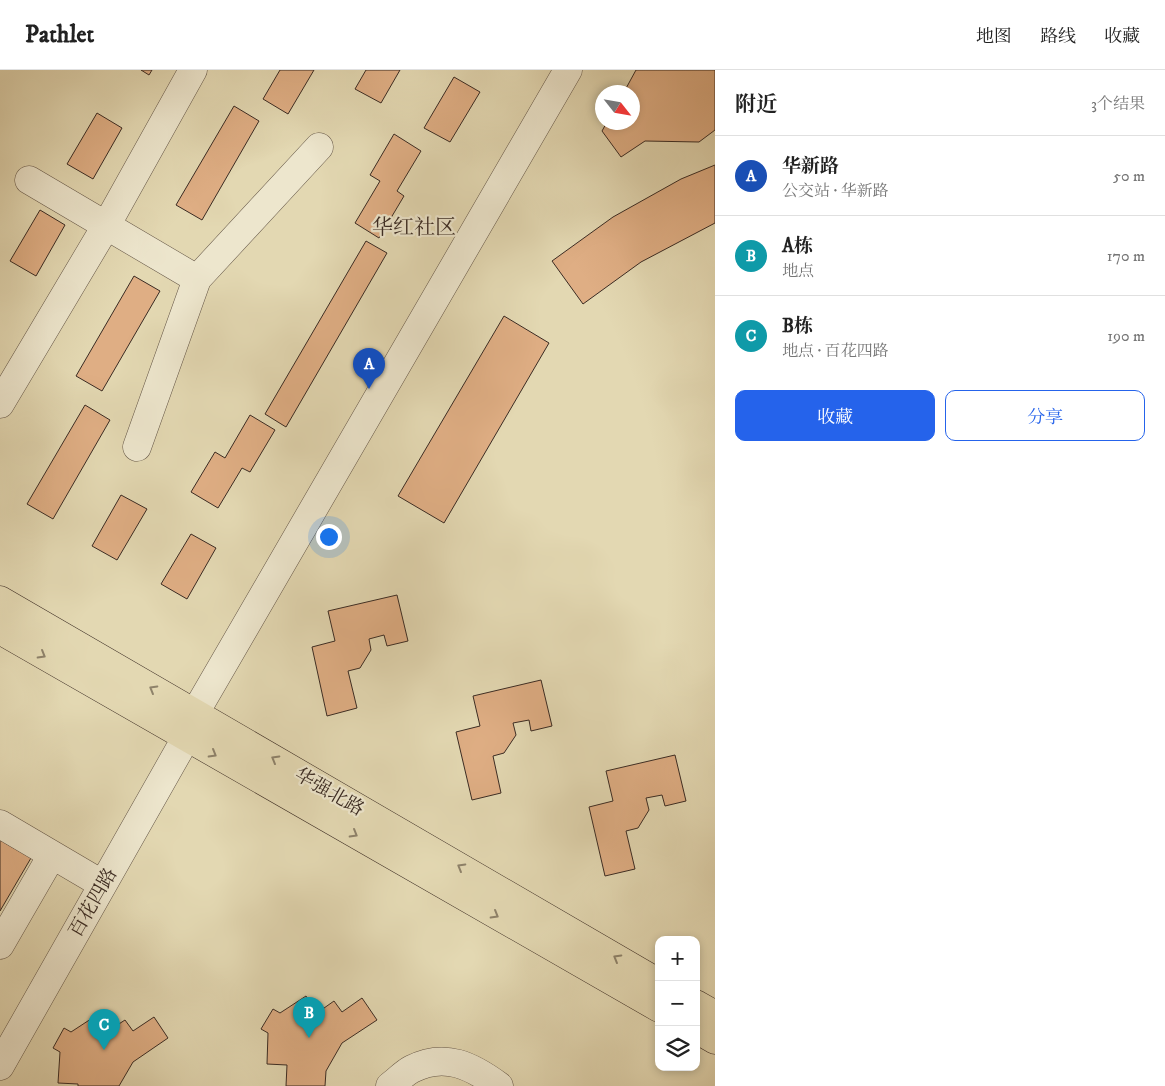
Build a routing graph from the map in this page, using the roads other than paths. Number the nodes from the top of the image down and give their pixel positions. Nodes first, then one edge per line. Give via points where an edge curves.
1 (194, 70) edge
2 (568, 70) edge
3 (319, 148) dead end
4 (29, 180) dead end
5 (106, 226) junction
6 (196, 279) junction
7 (0, 404) edge
8 (137, 447) dead end
9 (0, 600) edge
10 (0, 630) edge
11 (196, 713) junction
12 (186, 738) junction
13 (0, 824) edge
14 (52, 855) junction
15 (102, 884) junction
16 (0, 945) edge
17 (657, 981) edge
18 (655, 1006) edge
19 (700, 1006) edge
20 (715, 1015) edge
21 (700, 1031) edge
22 (715, 1040) edge
23 (1, 1059) edge
24 (390, 1086) edge
25 (499, 1086) edge

1 - 5 street
2 - 11 street, 百花四路
3 - 6 street
4 - 5 street
5 - 6 street
5 - 7 street
6 - 8 street
11 -> 9 main road, 华强北路
10 -> 12 main road, 华强北路
11 - 12 street, 百花四路
17 -> 11 main road, 华强北路
12 - 15 street, 百花四路
12 -> 18 main road, 华强北路
13 - 14 street
14 - 15 street
14 - 16 street
15 - 23 street, 百花四路
19 - 20 main road
21 - 22 main road
24 - 25 street via 412,1069 434,1062 457,1062 477,1070

